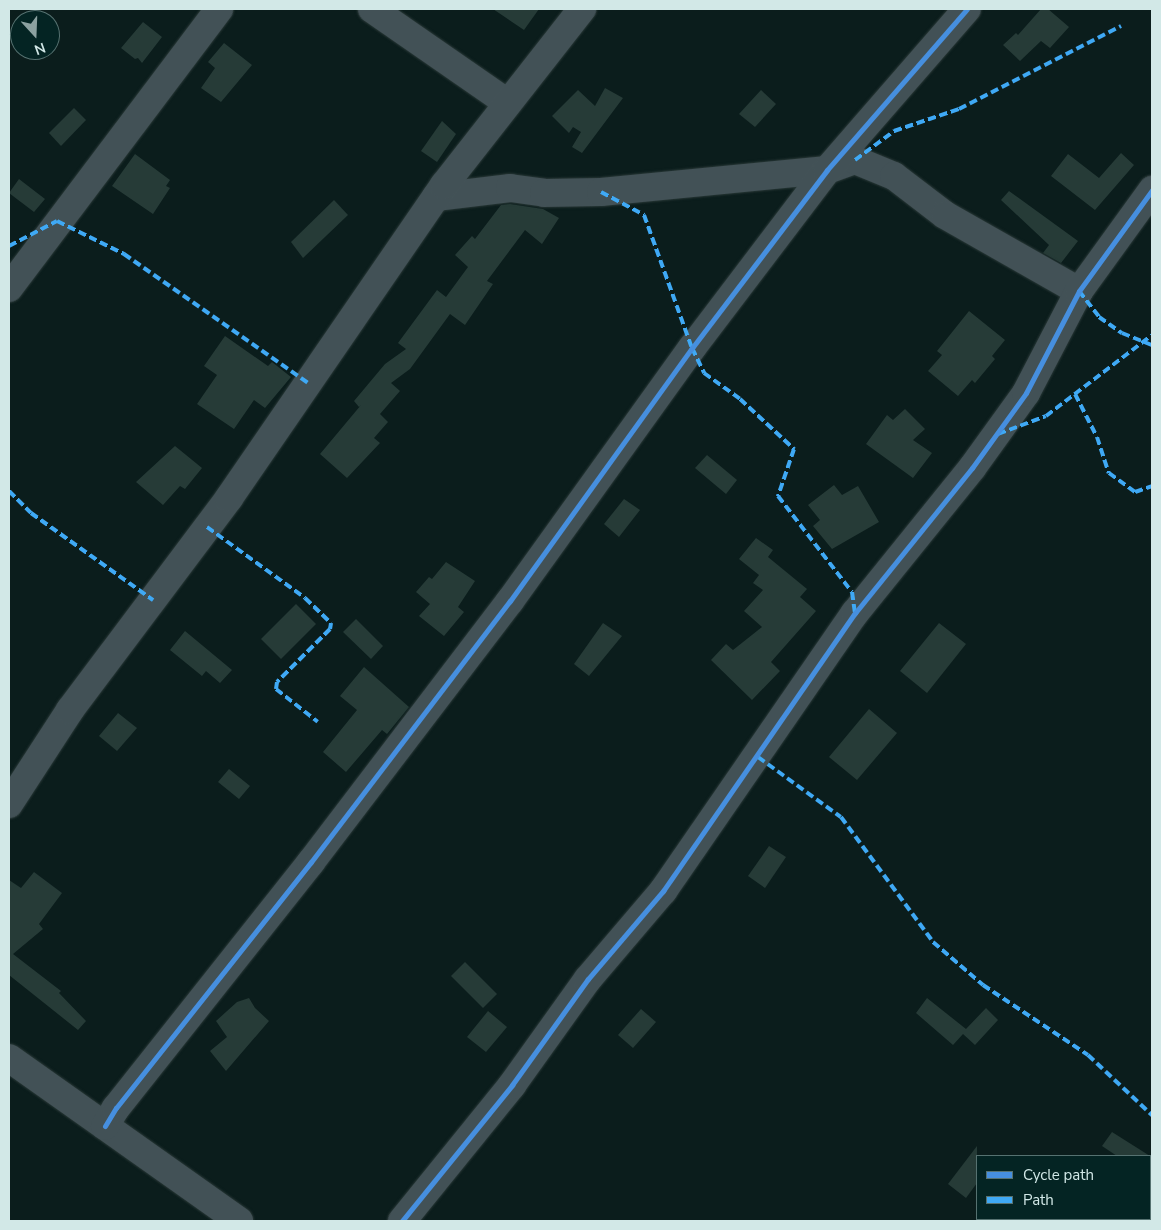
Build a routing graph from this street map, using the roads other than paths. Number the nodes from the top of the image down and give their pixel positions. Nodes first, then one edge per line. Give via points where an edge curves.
1 (219, 9) edge
2 (372, 9) edge
3 (582, 9) edge
4 (967, 9) edge
5 (508, 103) junction
6 (827, 170) junction
7 (1152, 190) edge
8 (436, 197) junction
9 (9, 288) edge
10 (1079, 291) junction
11 (9, 804) edge
12 (9, 1058) edge
13 (105, 1126) junction
14 (238, 1221) edge
15 (402, 1221) edge

1 - 9 street
2 - 5 street
3 - 5 street
4 - 6 street
5 - 8 street
6 - 8 street via 601,192 544,193 510,188
6 - 10 street via 855,160 894,176 945,214
6 - 13 street via 692,348 510,601
7 - 10 street
8 - 11 street via 229,498 70,710
10 - 15 street via 1026,393 972,468 855,614 663,890 588,980 512,1084
12 - 13 street
13 - 14 street

